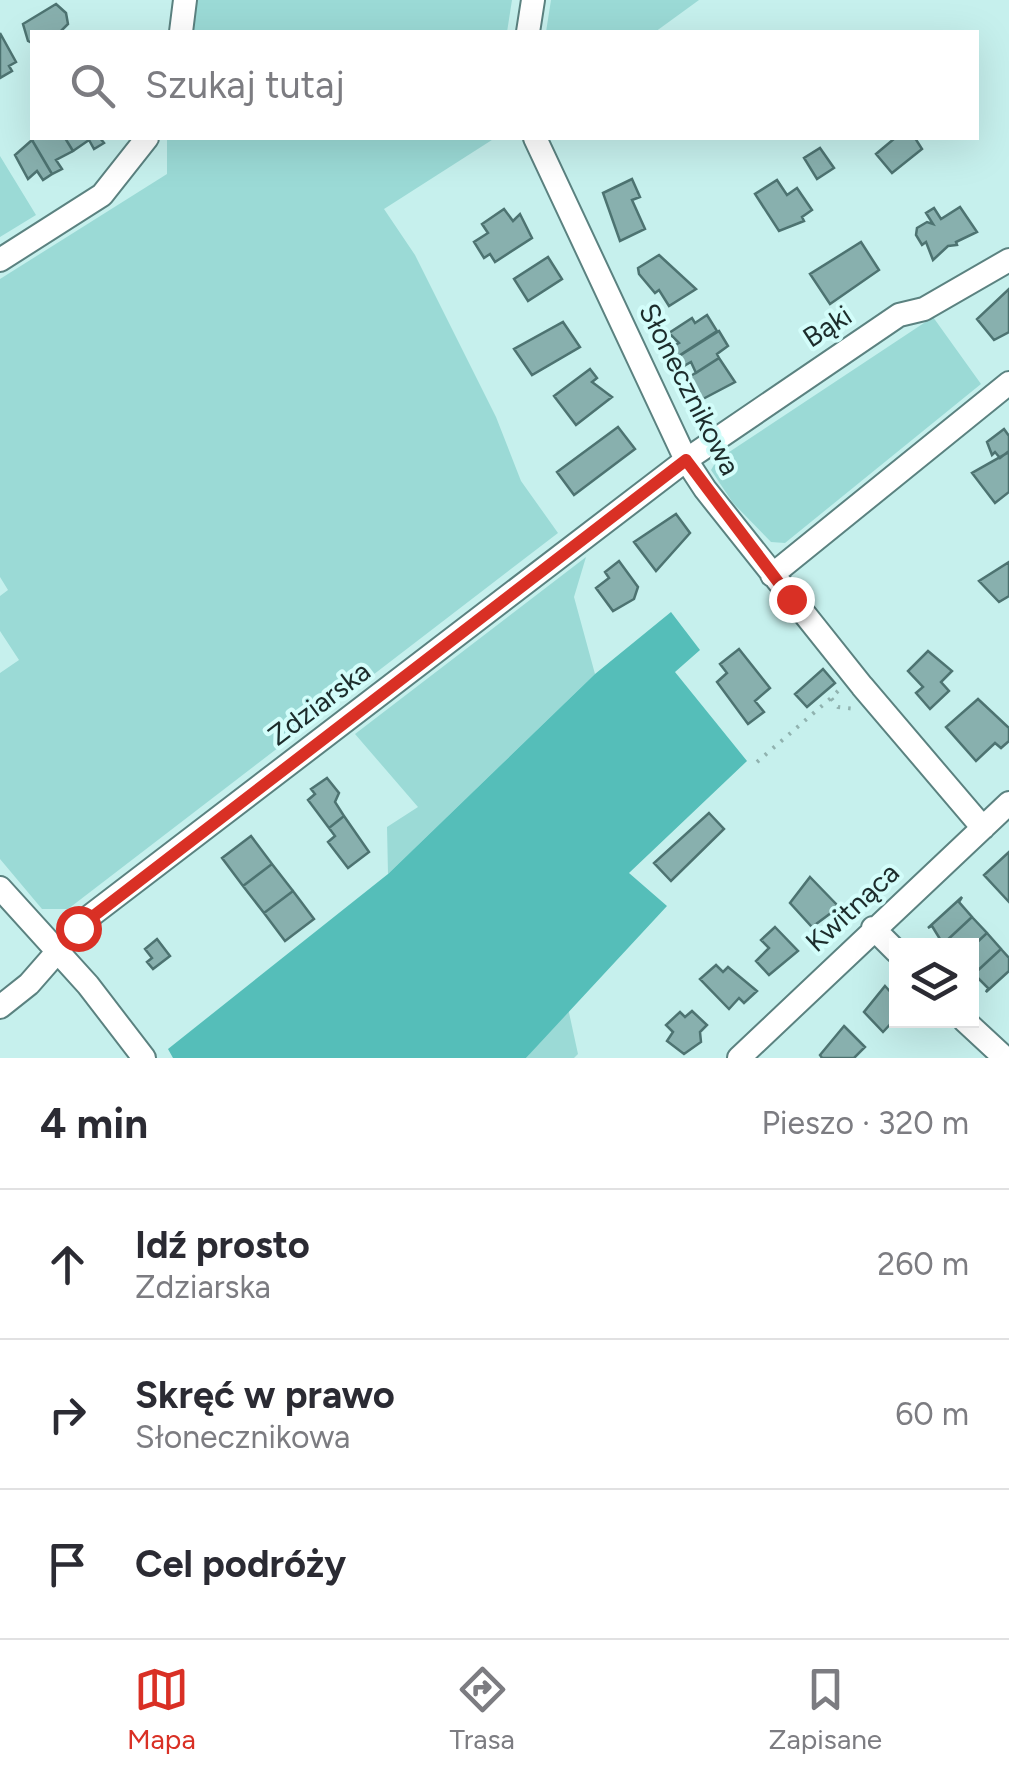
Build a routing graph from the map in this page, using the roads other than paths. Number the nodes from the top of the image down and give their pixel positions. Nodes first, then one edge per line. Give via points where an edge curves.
1 (185, 0) edge
2 (532, 0) edge
3 (181, 30) edge
4 (528, 30) edge
5 (146, 140) edge
6 (536, 140) edge
7 (0, 260) edge
8 (1009, 260) edge
9 (1009, 384) edge
10 (686, 460) junction
11 (772, 574) junction
12 (1009, 803) edge
13 (984, 828) junction
14 (0, 888) edge
15 (874, 928) junction
16 (889, 944) edge
17 (57, 952) junction
18 (0, 1007) edge
19 (973, 1028) edge
20 (144, 1058) edge
21 (740, 1058) edge
22 (1005, 1058) edge

1 - 3 street
2 - 4 street
5 - 7 street via 102,195
6 - 10 street, Słonecznikowa
8 - 10 street, Bąki via 924,309 898,316
9 - 11 street
10 - 11 street, Słonecznikowa
10 - 17 street, Zdziarska via 85,920
11 - 13 street, Słonecznikowa
12 - 13 street, Kwitnąca
13 - 15 street, Kwitnąca
14 - 17 street
15 - 16 street
15 - 21 street, Kwitnąca
17 - 18 street, Zdziarska
17 - 20 street
19 - 22 street

